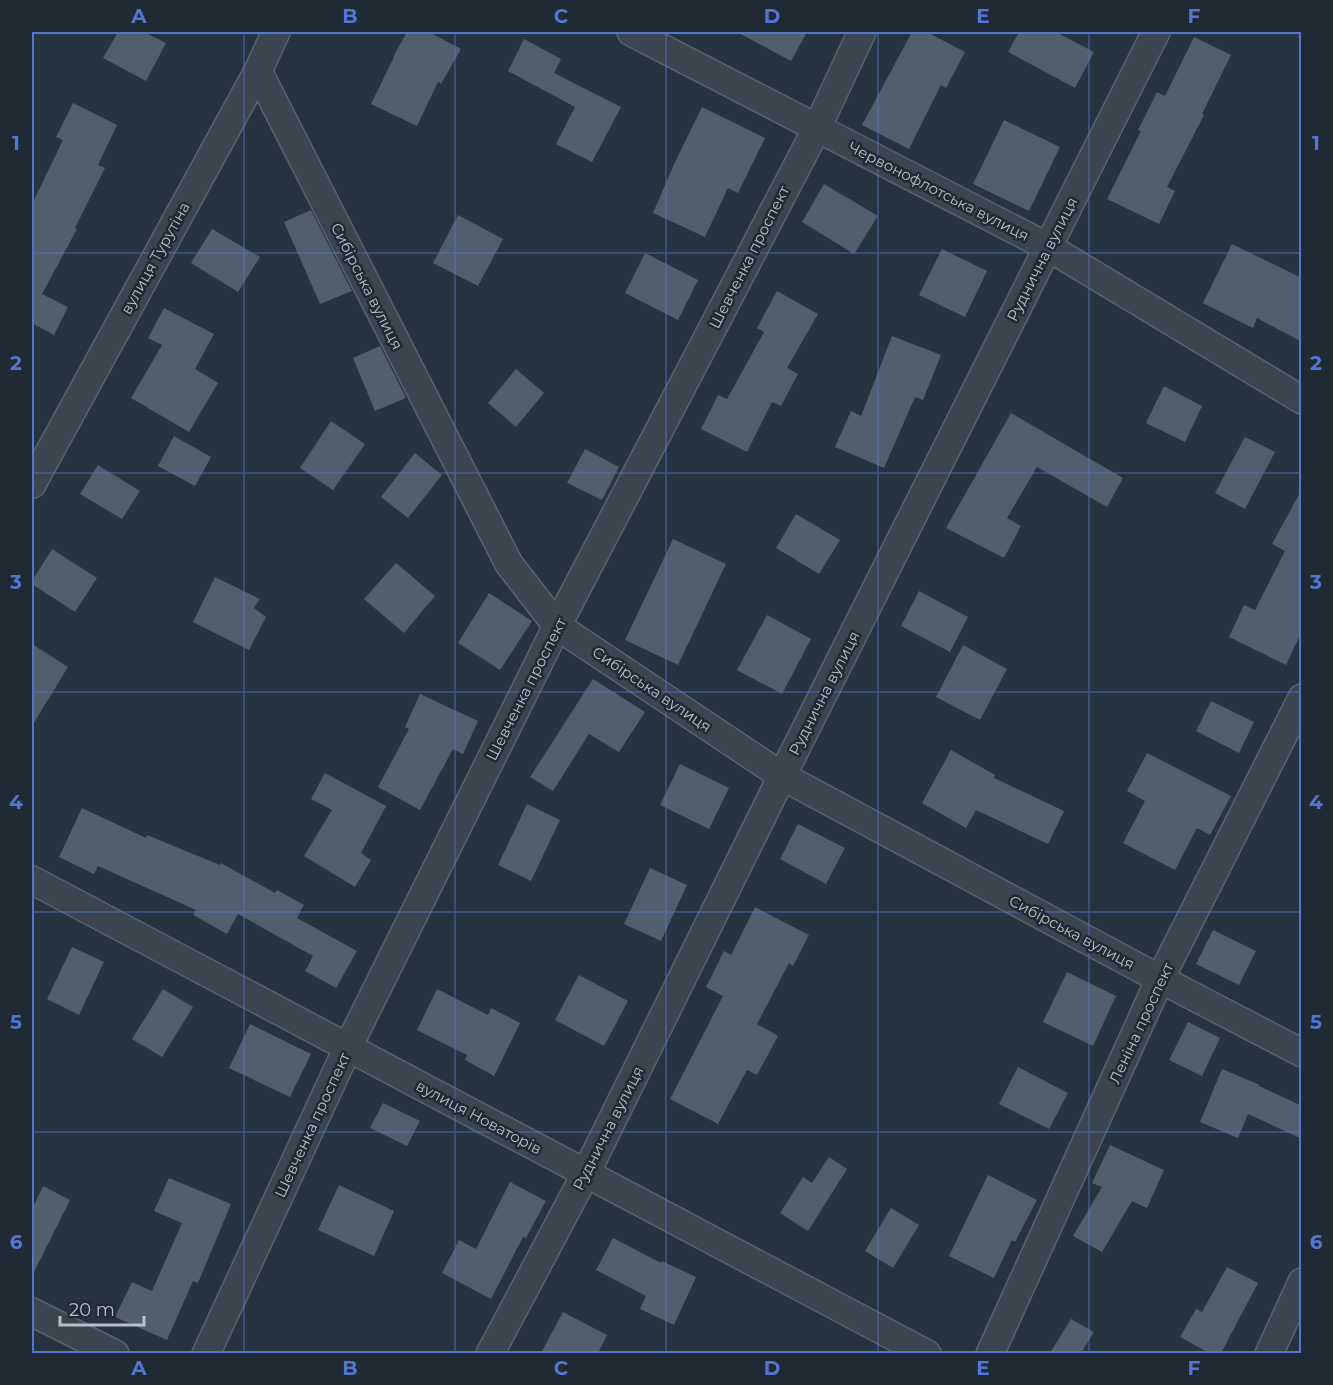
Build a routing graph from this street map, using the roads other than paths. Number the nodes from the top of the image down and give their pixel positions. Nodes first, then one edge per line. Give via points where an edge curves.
1 (276, 32) edge
2 (631, 32) edge
3 (862, 32) edge
4 (1156, 32) edge
5 (258, 71) junction
6 (817, 128) junction
7 (1048, 247) junction
8 (1302, 399) edge
9 (32, 484) edge
10 (557, 626) junction
11 (1302, 698) edge
12 (783, 776) junction
13 (32, 880) edge
14 (1160, 979) junction
15 (348, 1047) junction
16 (1302, 1053) edge
17 (585, 1173) junction
18 (1302, 1282) edge
19 (32, 1312) edge
20 (115, 1353) edge
21 (206, 1353) edge
22 (490, 1353) edge
23 (927, 1353) edge
24 (990, 1353) edge
25 (1269, 1353) edge

1 - 5 street, вулиця Турутіна
2 - 6 street, Червонофлотська вулиця
3 - 6 street, Шевченка проспект
4 - 7 street, Руднична вулиця
5 - 9 street, вулиця Турутіна
5 - 10 street, Сибірська вулиця via 509,564
6 - 7 street, Червонофлотська вулиця
6 - 10 street, Шевченка проспект
7 - 8 street, Червонофлотська вулиця
7 - 12 street, Руднична вулиця
10 - 12 street, Сибірська вулиця
10 - 15 street, Шевченка проспект
11 - 14 street, Леніна проспект
12 - 14 street, Сибірська вулиця
12 - 17 street, Руднична вулиця
13 - 15 street, вулиця Новаторів
14 - 16 street, Сибірська вулиця
14 - 24 street, Леніна проспект
15 - 17 street, вулиця Новаторів
15 - 21 street, Шевченка проспект
17 - 22 street, Руднична вулиця
17 - 23 street, вулиця Новаторів
18 - 25 street
19 - 20 street

